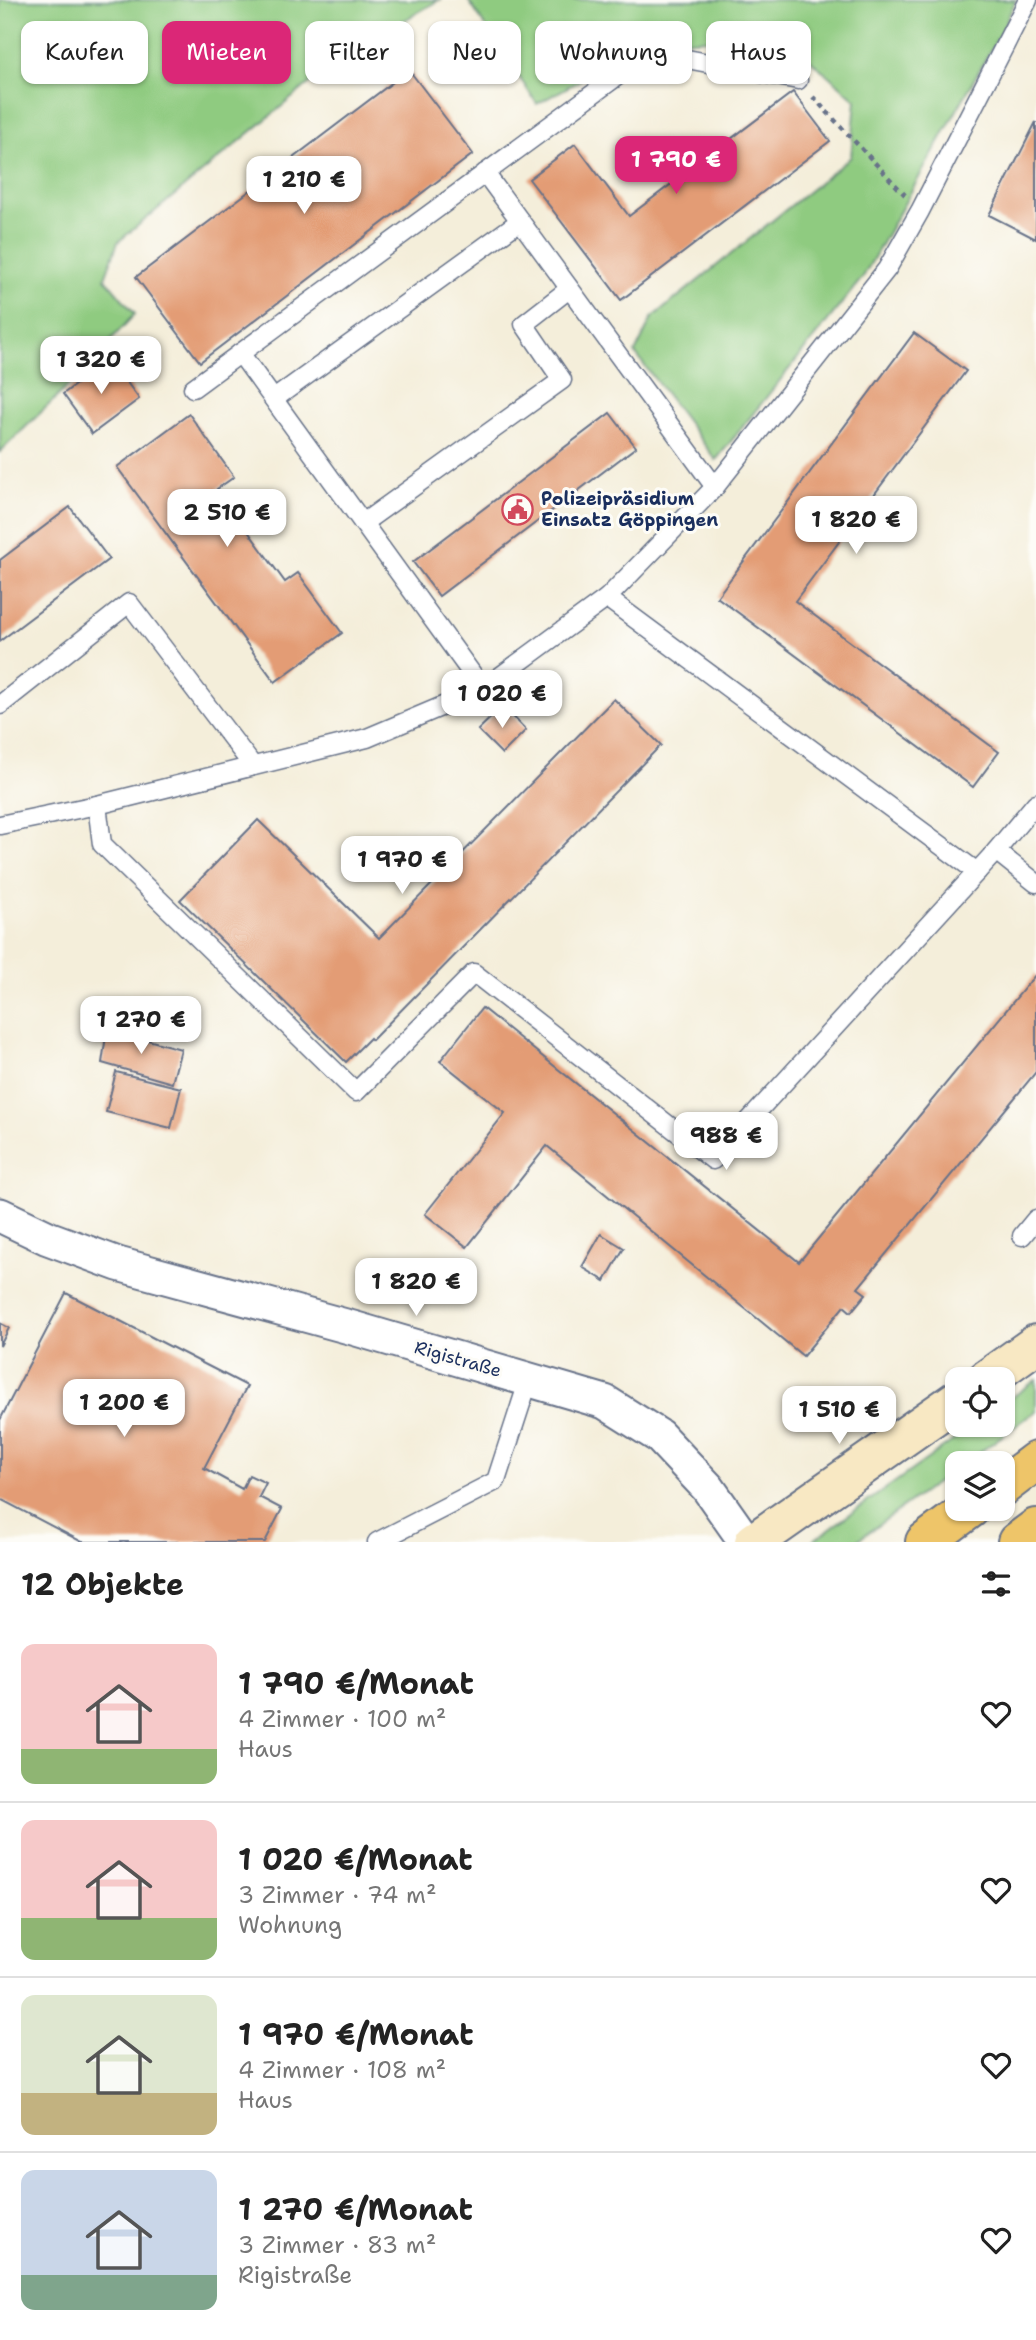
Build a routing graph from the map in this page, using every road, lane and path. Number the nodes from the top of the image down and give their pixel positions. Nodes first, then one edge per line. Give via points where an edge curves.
1 (1028, 0) edge
2 (706, 63) edge
3 (802, 84) edge
4 (485, 173) junction
5 (920, 211) junction
6 (520, 221) junction
7 (569, 289) junction
8 (240, 353) junction
9 (193, 388) dead end
10 (274, 399) junction
11 (715, 487) junction
12 (363, 523) junction
13 (607, 598) junction
14 (483, 689) junction
15 (0, 705) edge
16 (253, 766) junction
17 (1036, 803) edge
18 (97, 805) junction
19 (0, 825) edge
20 (996, 851) junction
21 (977, 872) junction
22 (1036, 883) edge
23 (0, 1216) edge
24 (1036, 1219) edge
25 (1022, 1236) dead end
26 (1036, 1344) edge
27 (1004, 1367) edge
28 (529, 1379) junction
29 (945, 1408) edge
30 (1036, 1461) edge
31 (1015, 1477) edge
32 (953, 1521) edge
33 (1036, 1528) edge
34 (377, 1542) edge
35 (746, 1542) edge
36 (754, 1542) edge
37 (925, 1542) edge
38 (1017, 1542) edge

1 - 5 lane
2 - 4 lane via 650,52
3 - 5 path
4 - 6 lane
4 - 8 lane
5 - 11 lane via 887,269
6 - 7 lane
6 - 10 lane
7 - 11 lane
7 - 12 lane via 524,324 562,380
8 - 9 lane
8 - 10 lane
10 - 12 lane
11 - 13 lane
12 - 14 lane
13 - 14 lane
13 - 21 lane
14 - 16 lane via 367,738
15 - 16 lane via 129,603
16 - 18 lane
17 - 20 lane
18 - 19 lane
18 - 21 lane via 102,844 356,1092 474,973 713,1160
20 - 21 lane
20 - 22 lane
23 - 28 street, Rigistraße via 118,1264
24 - 25 lane
26 - 27 main road
28 - 34 lane via 496,1481
28 - 35 street, Rigistraße via 605,1402 659,1436 708,1488
29 - 36 main road
30 - 31 highway
32 - 37 highway
33 - 38 highway

